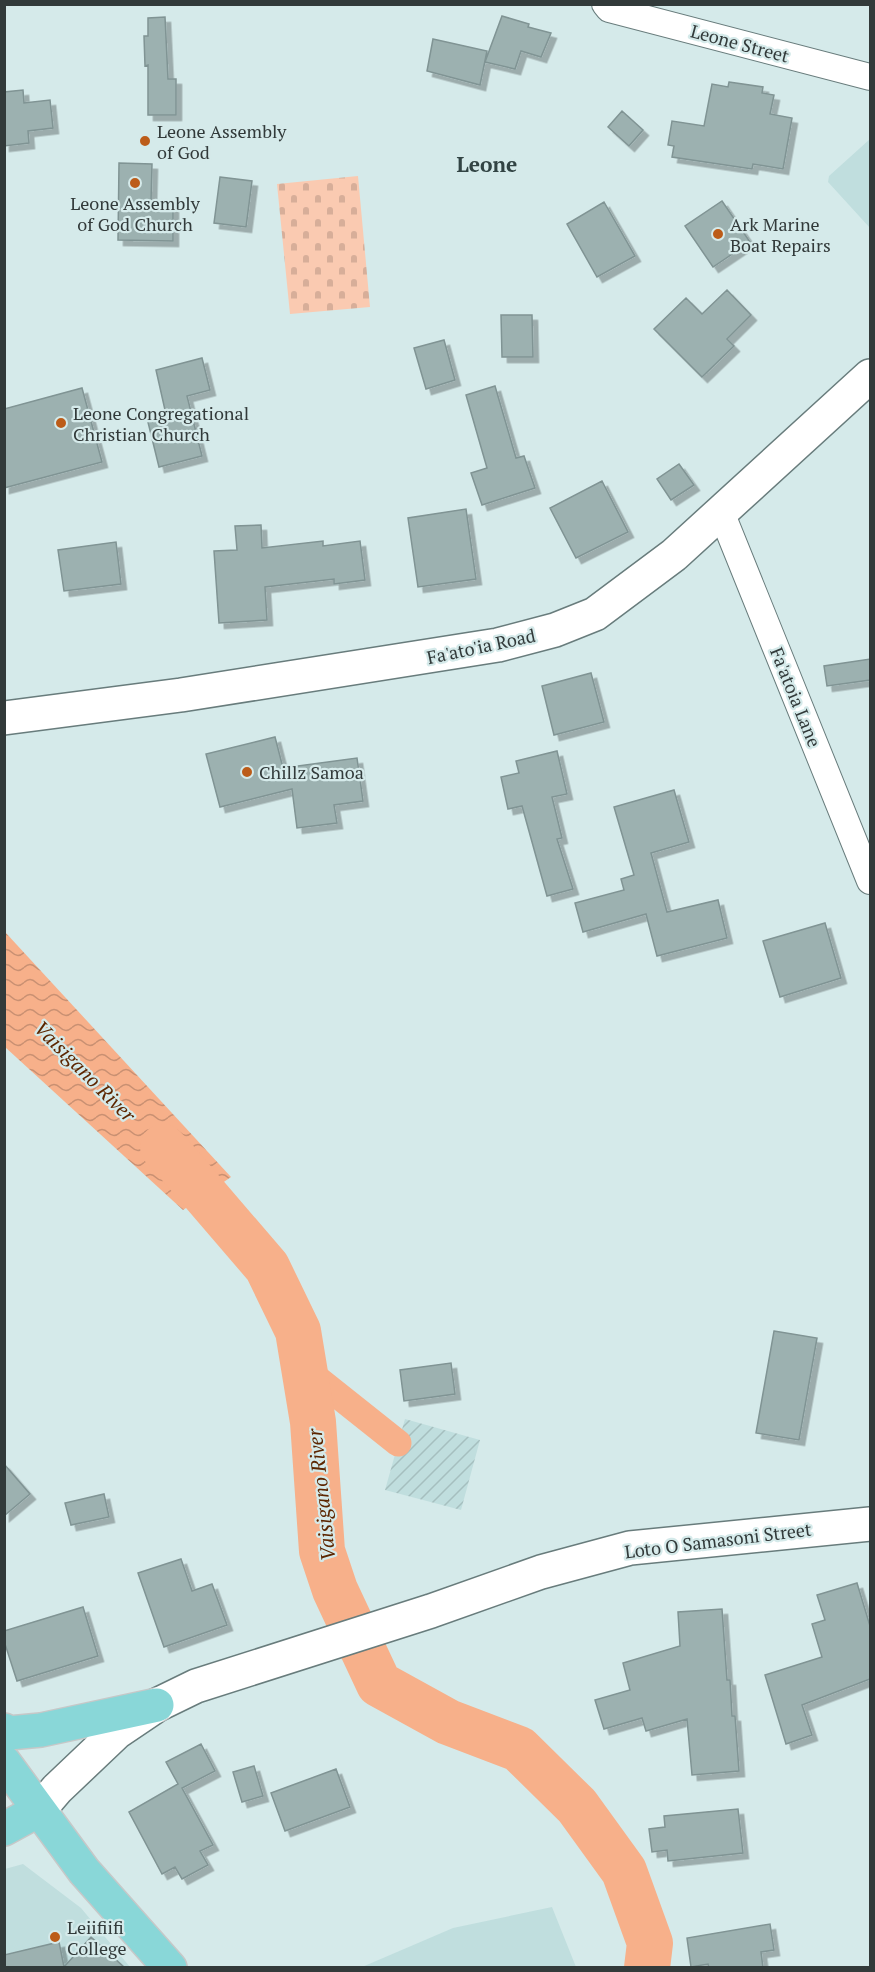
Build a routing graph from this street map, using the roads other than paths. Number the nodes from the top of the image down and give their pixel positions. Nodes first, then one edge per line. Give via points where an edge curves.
1 (607, 7) edge
2 (870, 77) edge
3 (870, 376) edge
4 (722, 512) junction
5 (4, 718) edge
6 (870, 881) edge
7 (870, 1524) edge
8 (157, 1704) junction
9 (4, 1730) edge
10 (4, 1762) edge
11 (39, 1810) junction
12 (4, 1829) edge
13 (170, 1968) edge

1 - 2 street, Leone Street
3 - 4 main road, Fa'ato'ia Road
4 - 5 main road, Fa'ato'ia Road via 674,555 595,614 555,630 498,645 373,666
4 - 6 street, Fa'atoia Lane
7 - 8 main road, Loto O Samasoni Street via 630,1548 541,1572 196,1686
8 - 9 main road via 41,1730
8 - 11 main road via 90,1756
10 - 11 main road
11 - 12 main road
11 - 13 main road via 84,1871

